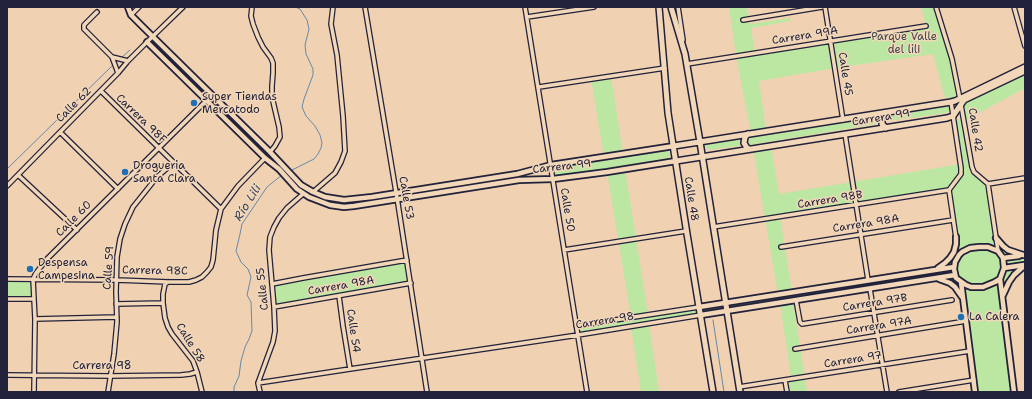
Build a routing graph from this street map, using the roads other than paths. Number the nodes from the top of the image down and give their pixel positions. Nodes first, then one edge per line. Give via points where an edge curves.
1 (128, 7) edge
2 (139, 7) edge
3 (183, 7) edge
4 (252, 7) edge
5 (333, 7) edge
6 (366, 7) edge
7 (525, 7) edge
8 (594, 7) edge
9 (659, 7) edge
10 (671, 7) edge
11 (678, 7) edge
12 (822, 7) edge
13 (825, 7) edge
14 (936, 7) edge
15 (1014, 7) edge
16 (97, 12) dead end
17 (131, 14) junction
18 (527, 18) junction
19 (743, 20) dead end
20 (926, 26) dead end
21 (152, 36) junction
22 (830, 41) junction
23 (147, 42) junction
24 (1025, 46) edge
25 (685, 54) junction
26 (112, 57) junction
27 (128, 61) junction
28 (687, 64) junction
29 (1025, 67) edge
30 (665, 68) junction
31 (1025, 70) edge
32 (118, 73) junction
33 (539, 87) junction
34 (101, 91) junction
35 (212, 95) junction
36 (206, 100) junction
37 (961, 101) junction
38 (951, 102) junction
39 (885, 113) junction
40 (953, 116) junction
41 (843, 120) junction
42 (886, 128) junction
43 (60, 132) junction
44 (748, 134) junction
45 (845, 134) junction
46 (700, 142) junction
47 (674, 146) junction
48 (158, 148) junction
49 (750, 149) junction
50 (270, 152) junction
51 (703, 157) junction
52 (266, 158) junction
53 (676, 161) junction
54 (173, 163) junction
55 (551, 165) junction
56 (18, 175) junction
57 (1025, 178) edge
58 (553, 179) junction
59 (988, 184) junction
60 (7, 186) edge
61 (118, 188) junction
62 (949, 190) junction
63 (313, 192) junction
64 (396, 193) junction
65 (303, 194) junction
66 (397, 200) junction
67 (856, 205) junction
68 (221, 209) junction
69 (953, 220) junction
70 (713, 227) junction
71 (76, 230) junction
72 (686, 231) junction
73 (861, 234) junction
74 (956, 237) junction
75 (996, 238) junction
76 (781, 247) dead end
77 (564, 250) junction
78 (998, 252) junction
79 (959, 255) junction
80 (1024, 255) edge
81 (1003, 258) junction
82 (407, 260) junction
83 (1025, 265) edge
84 (954, 267) junction
85 (1004, 268) junction
86 (931, 270) junction
87 (955, 275) junction
88 (937, 278) junction
89 (1000, 278) junction
90 (7, 279) edge
91 (33, 279) junction
92 (117, 280) junction
93 (868, 280) junction
94 (168, 282) junction
95 (961, 282) junction
96 (411, 283) junction
97 (272, 284) junction
98 (870, 289) junction
99 (339, 296) junction
100 (1002, 296) junction
101 (963, 298) junction
102 (7, 299) edge
103 (34, 299) junction
104 (796, 300) junction
105 (952, 300) dead end
106 (726, 302) junction
107 (163, 303) junction
108 (116, 304) junction
109 (274, 307) junction
110 (699, 307) junction
111 (727, 311) junction
112 (874, 312) junction
113 (701, 315) junction
114 (116, 317) junction
115 (35, 319) junction
116 (966, 321) junction
117 (576, 326) junction
118 (578, 335) junction
119 (877, 335) junction
120 (795, 348) dead end
121 (970, 351) junction
122 (422, 358) junction
123 (882, 364) junction
124 (350, 368) junction
125 (197, 372) junction
126 (7, 375) edge
127 (35, 375) junction
128 (110, 376) junction
129 (785, 380) junction
130 (974, 380) junction
131 (258, 384) junction
132 (740, 389) edge
133 (34, 392) edge
134 (108, 392) edge
135 (202, 392) edge
136 (260, 392) edge
137 (427, 392) edge
138 (587, 392) edge
139 (712, 392) edge
140 (787, 392) edge
141 (886, 392) edge
142 (899, 392) edge
143 (975, 392) edge
144 (1014, 392) edge

1 - 17 street
2 - 17 street
3 - 21 street, Calle 62
4 - 50 street via 253,24 273,63 272,97 280,137
5 - 63 street via 331,24 337,55 345,151 335,173
6 - 64 street, Calle 53
7 - 18 street, Calle 50
8 - 18 street
9 - 30 main road, Calle 48
10 - 25 main road, Calle 48
11 - 25 street, Calle 48
12 - 19 street
13 - 22 street, Calle 45
14 - 37 street, Calle 42 via 952,59
15 - 24 street
16 - 26 street via 84,25 84,29
17 - 21 street
18 - 33 street, Calle 50
20 - 22 street, Carrera 99A
21 - 23 street, Calle 62
21 - 35 street, Carrera 99
22 - 28 street, Carrera 99A
22 - 41 street, Calle 45
23 - 27 street, Calle 62
23 - 36 street, Carrera 99
25 - 28 main road, Calle 48
26 - 27 street
26 - 32 street
27 - 32 street, Calle 62
28 - 46 main road, Calle 48
29 - 37 main road, Carrera 99
30 - 33 street
30 - 47 main road, Calle 48 via 668,113
31 - 37 main road, Carrera 99
32 - 34 street, Calle 62
33 - 55 street, Calle 50
34 - 43 street, Calle 62
34 - 48 street, Carrera 98F
35 - 36 street, Calle 60
35 - 50 street, Carrera 99
36 - 48 street, Calle 60
36 - 52 street, Carrera 99
37 - 38 main road, Carrera 99
37 - 40 main road, Carrera 99
37 - 59 street, Calle 42 via 972,167
38 - 39 main road, Carrera 99
38 - 40 street, Calle 42
39 - 41 main road, Carrera 99
39 - 42 main road via 882,124
40 - 42 main road, Carrera 99
40 - 62 street, Calle 42 via 961,168
41 - 44 main road, Carrera 99
42 - 45 main road, Carrera 99
43 - 56 street, Calle 62
43 - 61 street
44 - 46 main road, Carrera 99
44 - 49 main road via 744,143 746,148
45 - 49 main road, Carrera 99
45 - 67 street
46 - 47 main road, Carrera 99
46 - 51 main road, Calle 48
47 - 53 main road, Calle 48
47 - 55 street, Carrera 99
48 - 54 street, Carrera 98F
48 - 61 street, Calle 60
49 - 51 main road, Carrera 99
50 - 63 street, Carrera 99 via 301,184
51 - 53 main road, Carrera 99
51 - 70 main road, Calle 48
52 - 65 street, Carrera 99
52 - 68 street via 238,186
53 - 58 street, Carrera 99
53 - 72 main road, Calle 48
54 - 68 street, Carrera 98F
54 - 92 street, Calle 59 via 157,177 133,207 120,239
55 - 58 street, Calle 50
55 - 64 street, Carrera 99 via 517,174
56 - 60 street, Calle 62
56 - 71 street
57 - 59 street
58 - 66 street, Carrera 99 via 519,180
58 - 77 street, Calle 50
59 - 75 street
61 - 71 street, Calle 60
62 - 67 street, Carrera 98B
62 - 69 street
63 - 64 street, Carrera 99 via 344,200
64 - 66 street, Calle 53
65 - 66 street, Carrera 99 via 325,204 340,206
65 - 97 street, Calle 55 via 279,218 270,237
66 - 82 street, Calle 53
67 - 70 street, Carrera 98B
67 - 73 street
68 - 94 street, Carrera 98C via 211,267 196,280
69 - 73 street, Carrera 98A
69 - 74 street
70 - 106 main road, Calle 48
71 - 91 street, Calle 60 via 40,266
72 - 77 street
72 - 110 main road, Calle 48
73 - 76 street, Carrera 98A
73 - 93 street
74 - 79 street
74 - 86 street via 954,252 950,258 945,264
75 - 78 street
75 - 80 street via 1008,250
77 - 117 street, Calle 50
78 - 79 street via 988,247 979,247 966,250
78 - 81 street
79 - 84 street
80 - 81 street
81 - 85 street
82 - 96 street, Calle 53
82 - 97 street
83 - 85 street
83 - 100 street via 1014,275
84 - 86 street, Carrera 98
84 - 87 street
85 - 89 street
86 - 93 street, Carrera 98
87 - 88 street, Carrera 98
87 - 95 street
88 - 98 street, Carrera 98
88 - 101 street via 950,283
89 - 95 street via 989,285 977,287
89 - 100 street
90 - 91 street, Carrera 98C
91 - 92 street, Carrera 98C
91 - 103 street
92 - 94 street, Carrera 98C
92 - 108 street, Calle 59
93 - 106 street, Carrera 98
94 - 107 street, Calle 58 via 164,288
95 - 101 street
96 - 99 street, Carrera 98A
96 - 122 street, Calle 53
97 - 109 street, Calle 55
98 - 104 street, Carrera 98
98 - 112 street
99 - 109 street, Carrera 98A
99 - 124 street, Calle 54
100 - 144 street
101 - 116 street
102 - 103 street
103 - 115 street
104 - 111 street, Carrera 98
104 - 112 street, Carrera 97B via 802,324
105 - 112 street, Carrera 97B
106 - 110 street, Carrera 98
106 - 111 main road, Calle 48
107 - 108 street
107 - 125 street, Calle 58 via 168,327 193,361
108 - 114 street, Calle 59
109 - 131 street, Calle 55 via 273,342
110 - 113 main road, Calle 48
110 - 117 street, Carrera 98
111 - 113 street, Carrera 98
111 - 132 main road, Calle 48
112 - 119 street
113 - 118 street, Carrera 98
113 - 139 main road, Calle 48
114 - 115 street
114 - 128 street, Calle 59
115 - 127 street
116 - 119 street, Carrera 97A
116 - 121 street
117 - 118 street, Calle 50
118 - 122 street, Carrera 98
118 - 138 street, Calle 50
119 - 120 street, Carrera 97A
119 - 123 street
121 - 123 street, Carrera 97
121 - 130 street
122 - 124 street, Carrera 98
122 - 137 street, Calle 53
123 - 129 street, Carrera 97
123 - 141 street
124 - 131 street, Carrera 98
125 - 128 street, Carrera 98 via 181,375
125 - 135 street, Calle 58
126 - 127 street, Carrera 98
127 - 128 street, Carrera 98
127 - 133 street
128 - 134 street, Calle 59
129 - 132 street, Carrera 97
129 - 140 street
130 - 142 street
130 - 143 street
131 - 136 street

